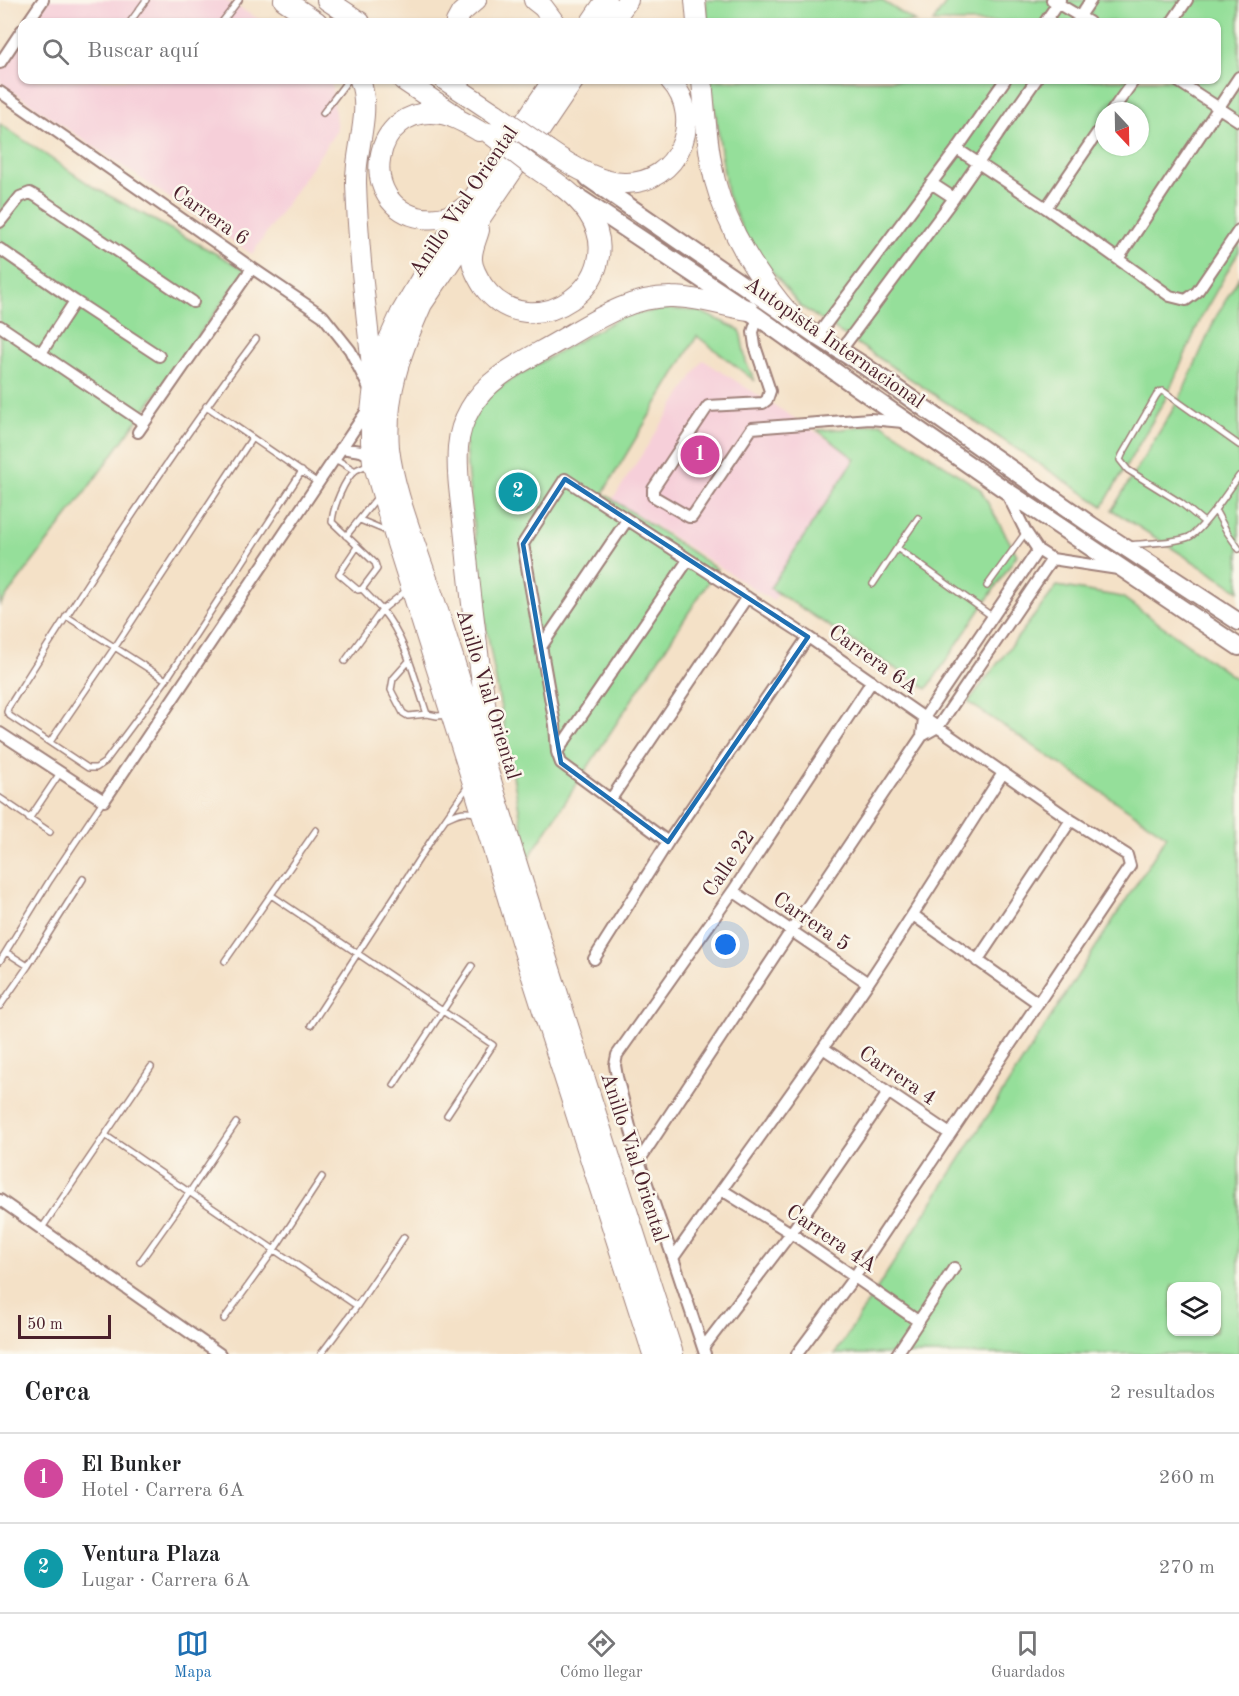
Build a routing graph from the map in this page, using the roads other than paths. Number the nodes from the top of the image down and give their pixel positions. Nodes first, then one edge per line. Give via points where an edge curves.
1 (43, 0) edge
2 (146, 0) edge
3 (239, 0) edge
4 (283, 0) edge
5 (327, 0) edge
6 (476, 0) edge
7 (534, 0) edge
8 (606, 0) edge
9 (628, 0) edge
10 (695, 0) edge
11 (1091, 0) edge
12 (1187, 0) edge
13 (1057, 1) edge
14 (31, 18) edge
15 (133, 18) edge
16 (225, 18) edge
17 (301, 18) edge
18 (311, 18) edge
19 (354, 18) edge
20 (458, 18) edge
21 (551, 18) edge
22 (594, 18) edge
23 (615, 18) edge
24 (697, 18) edge
25 (1046, 18) edge
26 (1078, 18) edge
27 (1082, 18) edge
28 (1175, 18) edge
29 (18, 36) edge
30 (0, 63) edge
31 (1239, 77) edge
32 (345, 84) edge
33 (361, 84) edge
34 (409, 84) edge
35 (451, 84) edge
36 (466, 84) edge
37 (549, 84) edge
38 (552, 84) edge
39 (570, 84) edge
40 (576, 84) edge
41 (674, 84) edge
42 (702, 84) edge
43 (1002, 84) edge
44 (1033, 84) edge
45 (1131, 84) edge
46 (1182, 84) edge
47 (0, 92) edge
48 (1119, 102) edge
49 (547, 105) junction
50 (1218, 108) junction
51 (490, 110) junction
52 (323, 113) dead end
53 (1239, 121) edge
54 (484, 132) junction
55 (1095, 136) edge
56 (957, 149) junction
57 (567, 163) junction
58 (979, 163) junction
59 (553, 180) junction
60 (931, 183) junction
61 (477, 193) junction
62 (954, 198) junction
63 (1046, 208) junction
64 (484, 213) junction
65 (0, 222) edge
66 (1239, 230) edge
67 (0, 249) edge
68 (1118, 259) junction
69 (252, 268) junction
70 (75, 301) junction
71 (193, 302) dead end
72 (753, 314) junction
73 (792, 317) junction
74 (0, 326) edge
75 (817, 336) junction
76 (256, 339) dead end
77 (841, 350) junction
78 (41, 353) junction
79 (159, 356) dead end
80 (373, 395) junction
81 (206, 406) junction
82 (909, 422) junction
83 (252, 438) junction
84 (1239, 445) edge
85 (341, 448) junction
86 (334, 458) junction
87 (373, 460) junction
88 (302, 471) junction
89 (355, 471) junction
90 (1239, 476) edge
91 (318, 483) junction
92 (1004, 489) junction
93 (381, 493) junction
94 (1215, 510) junction
95 (918, 518) dead end
96 (360, 519) junction
97 (627, 520) junction
98 (1204, 522) junction
99 (1026, 532) junction
100 (394, 534) junction
101 (346, 537) junction
102 (1124, 546) junction
103 (357, 547) junction
104 (897, 548) junction
105 (1239, 549) edge
106 (1038, 550) junction
107 (1052, 559) junction
108 (688, 560) junction
109 (1122, 570) junction
110 (873, 584) dead end
111 (987, 586) dead end
112 (411, 587) junction
113 (362, 589) junction
114 (747, 597) junction
115 (382, 610) junction
116 (66, 616) junction
117 (993, 617) junction
118 (1239, 622) edge
119 (808, 637) junction
120 (115, 647) junction
121 (541, 647) junction
122 (1239, 647) edge
123 (345, 661) dead end
124 (409, 661) junction
125 (166, 680) junction
126 (872, 681) junction
127 (427, 714) junction
128 (452, 714) junction
129 (924, 718) junction
130 (938, 727) junction
131 (0, 733) edge
132 (922, 736) junction
133 (50, 742) junction
134 (557, 752) junction
135 (60, 773) junction
136 (1003, 773) junction
137 (472, 780) junction
138 (0, 798) edge
139 (496, 798) junction
140 (611, 799) junction
141 (104, 801) junction
142 (483, 816) junction
143 (446, 818) junction
144 (29, 819) junction
145 (1071, 820) junction
146 (316, 830) dead end
147 (50, 832) dead end
148 (669, 842) junction
149 (84, 879) dead end
150 (734, 891) junction
151 (271, 895) junction
152 (913, 915) junction
153 (791, 931) junction
154 (6, 952) junction
155 (356, 954) junction
156 (594, 959) dead end
157 (0, 961) edge
158 (225, 961) dead end
159 (977, 961) junction
160 (28, 966) junction
161 (472, 966) dead end
162 (868, 983) junction
163 (1038, 1004) junction
164 (0, 1006) edge
165 (444, 1011) junction
166 (311, 1025) dead end
167 (823, 1048) junction
168 (151, 1067) dead end
169 (394, 1085) dead end
170 (888, 1094) junction
171 (447, 1115) dead end
172 (236, 1123) dead end
173 (950, 1134) junction
174 (105, 1135) junction
175 (639, 1161) junction
176 (322, 1177) dead end
177 (722, 1190) junction
178 (189, 1193) junction
179 (0, 1200) edge
180 (42, 1228) junction
181 (791, 1233) junction
182 (404, 1237) dead end
183 (274, 1250) junction
184 (674, 1258) junction
185 (140, 1262) dead end
186 (954, 1268) dead end
187 (855, 1276) junction
188 (357, 1306) junction
189 (224, 1319) dead end
190 (918, 1321) junction
191 (704, 1351) edge
192 (220, 1354) edge
193 (321, 1354) edge
194 (652, 1354) edge
195 (673, 1354) edge
196 (797, 1354) edge
197 (897, 1354) edge

1 - 14 street
2 - 15 lane
3 - 16 lane
4 - 17 highway
4 - 18 highway
5 - 19 highway
6 - 20 highway
7 - 21 highway
8 - 22 highway
9 - 23 highway
10 - 24 highway
11 - 27 street
12 - 28 street
13 - 25 street
13 - 26 street
29 - 30 street
31 - 50 street
32 - 52 lane
33 - 80 highway via 365,105 356,181
34 - 54 highway, Autopista Internacional
35 - 51 highway, Autopista Internacional
36 - 51 highway
37 - 49 highway
38 - 49 highway, Anillo Vial Oriental
39 - 49 highway, Anillo Vial Oriental
40 - 49 highway
41 - 57 highway via 683,99 687,129 682,148 663,171 645,180 625,183 605,180
42 - 73 highway via 710,154 720,195 749,258
43 - 56 street
44 - 58 street
45 - 48 street
46 - 50 street
47 - 69 street, Carrera 6
49 - 61 highway, Anillo Vial Oriental
49 - 64 highway, Anillo Vial Oriental
50 - 53 street
50 - 68 street
51 - 57 highway, Autopista Internacional, bridge
54 - 59 highway, Autopista Internacional, bridge
54 - 61 highway via 443,114 413,116 389,134 378,162 385,191 398,207 415,216 445,217 463,208
55 - 63 street
56 - 58 street
56 - 60 street
57 - 73 main road, Autopista Internacional
58 - 62 street
58 - 63 street
59 - 64 highway via 583,206 594,222 598,240 598,259 592,277 566,304 548,311 529,312 502,303 487,291 471,257
59 - 72 main road, Autopista Internacional
60 - 62 street
60 - 75 street
61 - 80 highway, Anillo Vial Oriental via 401,313 386,346
62 - 77 street
63 - 68 street
64 - 139 highway, Anillo Vial Oriental via 422,304 401,352 389,429 391,460 402,502
65 - 71 street via 20,197 30,193
66 - 68 street via 1197,292 1186,300 1170,296
67 - 70 street
69 - 78 street via 141,428
69 - 80 street, Carrera 6 via 324,315 350,350
70 - 78 street
70 - 79 street
72 - 82 main road, Autopista Internacional
72 - 82 street via 755,346 770,391 767,400 708,406 653,489 653,496 689,517 695,515 752,428 870,419
72 - 139 highway via 688,298 634,303 501,375 483,391 465,418 459,438 459,474 472,616 497,773
73 - 75 main road, Autopista Internacional
74 - 78 street
75 - 77 main road, Autopista Internacional
76 - 81 lane
77 - 102 main road, Autopista Internacional
80 - 85 street
80 - 87 highway, Anillo Vial Oriental
81 - 83 lane
81 - 116 lane
82 - 92 main road, Autopista Internacional
83 - 88 lane
83 - 120 lane
84 - 98 lane via 1163,391 1156,396 1122,455 1120,460 1128,470
85 - 86 street
85 - 87 street via 361,451
86 - 89 lane
86 - 91 street
87 - 89 lane
87 - 93 highway, Anillo Vial Oriental
88 - 91 lane
88 - 125 lane
89 - 101 lane via 333,511 332,522
90 - 94 lane
91 - 141 street
92 - 99 street
92 - 109 main road, Autopista Internacional
93 - 96 lane
93 - 100 highway, Anillo Vial Oriental
94 - 98 lane
94 - 105 lane
95 - 104 lane
96 - 100 lane
96 - 101 lane
97 - 108 street, Carrera 6A
97 - 121 street
97 - 121 street, Carrera 6A via 565,478 523,544
98 - 102 lane via 1188,537
99 - 106 street
99 - 111 lane
100 - 112 highway, Anillo Vial Oriental
101 - 103 lane
102 - 118 main road, Autopista Internacional
103 - 113 lane via 377,569
103 - 113 lane via 339,574 358,590
104 - 110 lane
104 - 117 lane
106 - 107 street
106 - 117 street
107 - 109 street
107 - 130 street
108 - 114 street, Carrera 6A
108 - 134 street
109 - 122 main road, Autopista Internacional
112 - 115 lane
112 - 128 highway, Anillo Vial Oriental
113 - 115 lane
114 - 119 street, Carrera 6A
114 - 140 street
115 - 123 lane
115 - 124 lane via 393,623
116 - 120 lane
116 - 133 lane via 7,712
117 - 129 street
119 - 126 street, Carrera 6A
119 - 148 street
120 - 125 lane
120 - 133 lane
121 - 134 street
124 - 127 lane
124 - 127 lane via 393,679 390,690 402,713
125 - 133 lane via 105,762 96,768 88,768
126 - 129 street, Carrera 6A
126 - 150 street, Calle 22
127 - 128 lane
128 - 137 highway, Anillo Vial Oriental
129 - 130 street, Carrera 6A
129 - 132 street
130 - 132 street
130 - 136 street, Carrera 6A
131 - 135 street
132 - 153 street
134 - 140 street via 561,763
135 - 141 street
135 - 144 lane
136 - 145 street, Carrera 6A
136 - 152 street
137 - 142 highway, Anillo Vial Oriental
137 - 143 lane
138 - 144 lane
139 - 195 highway, Anillo Vial Oriental
140 - 148 street
141 - 154 lane
142 - 143 lane via 467,811
142 - 194 highway, Anillo Vial Oriental
143 - 155 lane
144 - 147 lane
145 - 159 street
145 - 163 street, Carrera 6A via 1127,855 1130,866
146 - 151 lane
148 - 156 street
149 - 160 lane
150 - 153 street, Carrera 5
150 - 175 street, Calle 22 via 617,1055 615,1065
151 - 155 lane
151 - 158 lane
152 - 159 street
152 - 162 street
153 - 162 street, Carrera 5
153 - 175 street
154 - 157 lane
154 - 160 lane
155 - 165 lane
155 - 166 lane
159 - 163 street
160 - 164 lane
161 - 165 lane
162 - 167 street
163 - 173 street
165 - 169 lane
165 - 171 lane via 493,1045
167 - 170 street, Carrera 4
167 - 177 street
168 - 174 lane
170 - 173 street, Carrera 4
170 - 181 street
172 - 178 lane
173 - 187 street
174 - 178 lane
174 - 180 lane
175 - 184 street
176 - 183 lane
177 - 181 street, Carrera 4A
177 - 184 street
178 - 183 lane
178 - 185 lane
179 - 180 street
180 - 192 street
181 - 187 street, Carrera 4A
181 - 191 street
182 - 188 lane
183 - 188 lane
183 - 189 lane
184 - 191 street
186 - 190 street
187 - 190 street, Carrera 4A
187 - 196 street
188 - 193 lane
190 - 197 street

